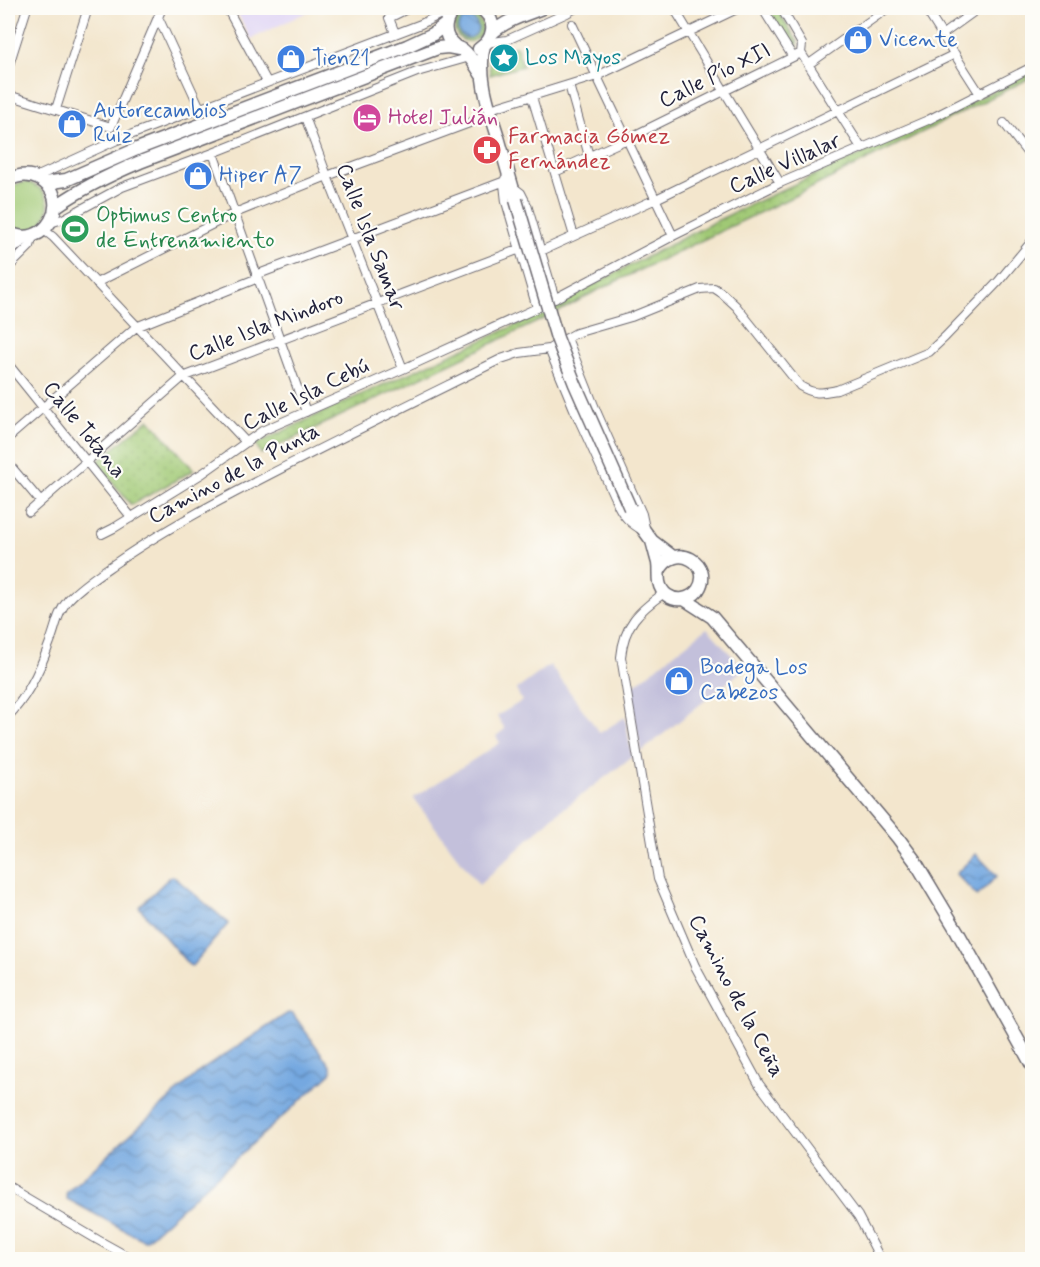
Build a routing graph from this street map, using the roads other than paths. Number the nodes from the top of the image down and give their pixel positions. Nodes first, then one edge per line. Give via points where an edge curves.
1 (27, 8) edge
2 (88, 8) edge
3 (162, 8) edge
4 (227, 8) edge
5 (409, 8) edge
6 (481, 8) edge
7 (498, 8) edge
8 (542, 8) edge
9 (576, 8) edge
10 (674, 8) edge
11 (739, 8) edge
12 (765, 8) edge
13 (793, 8) edge
14 (888, 8) edge
15 (925, 8) edge
16 (979, 8) edge
17 (783, 11) edge
18 (451, 13) edge
19 (158, 17) junction
20 (572, 24) dead end
21 (690, 32) junction
22 (395, 33) junction
23 (943, 34) junction
24 (487, 41) junction
25 (464, 52) junction
26 (801, 52) junction
27 (955, 54) junction
28 (793, 57) junction
29 (809, 64) junction
30 (1032, 67) edge
31 (8, 68) edge
32 (597, 76) junction
33 (483, 77) junction
34 (267, 82) junction
35 (569, 85) junction
36 (724, 91) junction
37 (980, 94) junction
38 (8, 95) edge
39 (532, 97) junction
40 (200, 108) junction
41 (56, 110) junction
42 (491, 112) junction
43 (838, 112) junction
44 (305, 117) junction
45 (1004, 123) dead end
46 (111, 127) junction
47 (627, 139) junction
48 (117, 140) junction
49 (862, 149) junction
50 (759, 150) junction
51 (213, 153) junction
52 (589, 156) junction
53 (1032, 159) edge
54 (555, 172) junction
55 (327, 176) junction
56 (8, 180) edge
57 (40, 180) junction
58 (508, 183) junction
59 (780, 183) junction
60 (656, 199) junction
61 (55, 207) junction
62 (235, 213) junction
63 (39, 231) junction
64 (8, 232) edge
65 (574, 236) junction
66 (673, 236) junction
67 (351, 239) junction
68 (1032, 241) edge
69 (8, 249) edge
70 (520, 249) junction
71 (541, 250) junction
72 (8, 268) edge
73 (257, 277) junction
74 (96, 283) junction
75 (555, 299) junction
76 (377, 303) junction
77 (537, 308) junction
78 (136, 327) junction
79 (567, 338) junction
80 (280, 340) junction
81 (549, 349) junction
82 (8, 364) edge
83 (403, 369) junction
84 (183, 377) junction
85 (42, 408) junction
86 (306, 412) junction
87 (8, 438) edge
88 (246, 442) junction
89 (87, 461) junction
90 (8, 463) edge
91 (40, 501) junction
92 (29, 512) dead end
93 (132, 518) junction
94 (102, 534) dead end
95 (649, 536) junction
96 (673, 557) junction
97 (659, 571) junction
98 (699, 587) junction
99 (664, 593) junction
100 (684, 599) junction
101 (712, 617) junction
102 (8, 716) edge
103 (1032, 1065) edge
104 (8, 1187) edge
105 (134, 1260) edge
106 (881, 1260) edge

1 - 31 street
2 - 41 street
3 - 19 street
4 - 34 street
5 - 22 street via 389,18
6 - 7 main road
6 - 24 main road via 491,20
8 - 24 main road via 499,26
9 - 24 street via 507,40
10 - 21 street
11 - 21 street
12 - 28 street
13 - 17 street
14 - 29 street
15 - 23 street
16 - 23 street
17 - 26 street via 802,44
18 - 22 street
18 - 25 main road via 448,39
18 - 57 main road via 433,34 407,46 136,149 66,180
19 - 40 street
19 - 46 street
20 - 32 street
21 - 32 street
21 - 36 street
22 - 34 street
23 - 27 street
24 - 25 main road
24 - 33 main road via 481,65
25 - 33 main road
25 - 44 street
25 - 61 main road via 438,48 140,162 98,180
26 - 28 street, Calle Pío XII
26 - 29 street
27 - 37 street
27 - 43 street
28 - 36 street, Calle Pío XII
29 - 43 street
30 - 37 street, Calle Villalar
32 - 35 street
32 - 47 street
33 - 42 main road
34 - 40 street
35 - 39 street
35 - 52 street
36 - 47 street, Calle Pío XII
36 - 50 street
37 - 49 street, Calle Villalar
38 - 41 street
39 - 42 street
39 - 54 street
40 - 48 street
41 - 46 street
42 - 55 street
42 - 58 main road
43 - 49 street
43 - 50 street
44 - 51 street
44 - 55 street, Calle Isla Samar
45 - 53 street
46 - 48 street
47 - 52 street, Calle Pío XII
47 - 60 street
48 - 57 street
49 - 59 street, Calle Villalar
50 - 59 street
50 - 60 street
51 - 62 street
51 - 63 street via 122,187
52 - 54 street, Calle Pío XII
54 - 65 street
55 - 62 street
55 - 67 street, Calle Isla Samar
56 - 57 main road via 22,175
57 - 61 main road via 50,188
58 - 67 street
58 - 70 street via 506,202
58 - 71 street via 521,193 527,205
58 - 95 main road, bridge via 575,384 630,508
59 - 66 street, Calle Villalar
60 - 65 street
60 - 66 street
61 - 63 main road via 54,216
62 - 73 street
62 - 74 street
63 - 64 main road via 20,237
63 - 69 main road
63 - 72 street
63 - 74 street via 54,237
65 - 71 street
66 - 75 street, Calle Villalar
67 - 73 street
67 - 76 street, Calle Isla Samar
68 - 79 street via 929,352 837,390 811,392 800,386 735,306 714,288 700,289
70 - 76 street, Calle Isla Mindoro
70 - 77 street
71 - 75 street
73 - 78 street
73 - 80 street
74 - 78 street
75 - 77 street, Calle Isla Cebú
76 - 80 street, Calle Isla Mindoro
76 - 83 street, Calle Isla Samar
77 - 83 street, Calle Isla Cebú
78 - 84 street
78 - 85 street
79 - 81 street
79 - 95 street
80 - 84 street, Calle Isla Mindoro
80 - 86 street
81 - 95 street via 618,505 630,523
81 - 102 street, Camino de la Punta via 501,359 264,477 137,548 68,600 59,612 27,691
82 - 85 street, Calle Totana
83 - 86 street, Calle Isla Cebú
84 - 88 street
84 - 89 street, Calle Isla Mindoro
85 - 87 street
85 - 89 street, Calle Totana
86 - 88 street, Calle Isla Cebú
88 - 93 street, Calle Isla Cebú
89 - 91 street, Calle Isla Mindoro
89 - 93 street, Calle Totana
90 - 91 street
91 - 92 street, Calle Isla Mindoro
93 - 94 street, Calle Isla Cebú
95 - 96 main road
95 - 97 main road
96 - 97 main road
96 - 98 main road via 687,557 697,564 702,576
97 - 99 main road
98 - 100 main road
98 - 101 main road
99 - 100 main road
99 - 106 street, Camino de la Ceña via 646,606 628,628 621,657 658,879 695,966 759,1084 858,1216
100 - 101 main road
101 - 103 main road via 915,861
104 - 105 street

